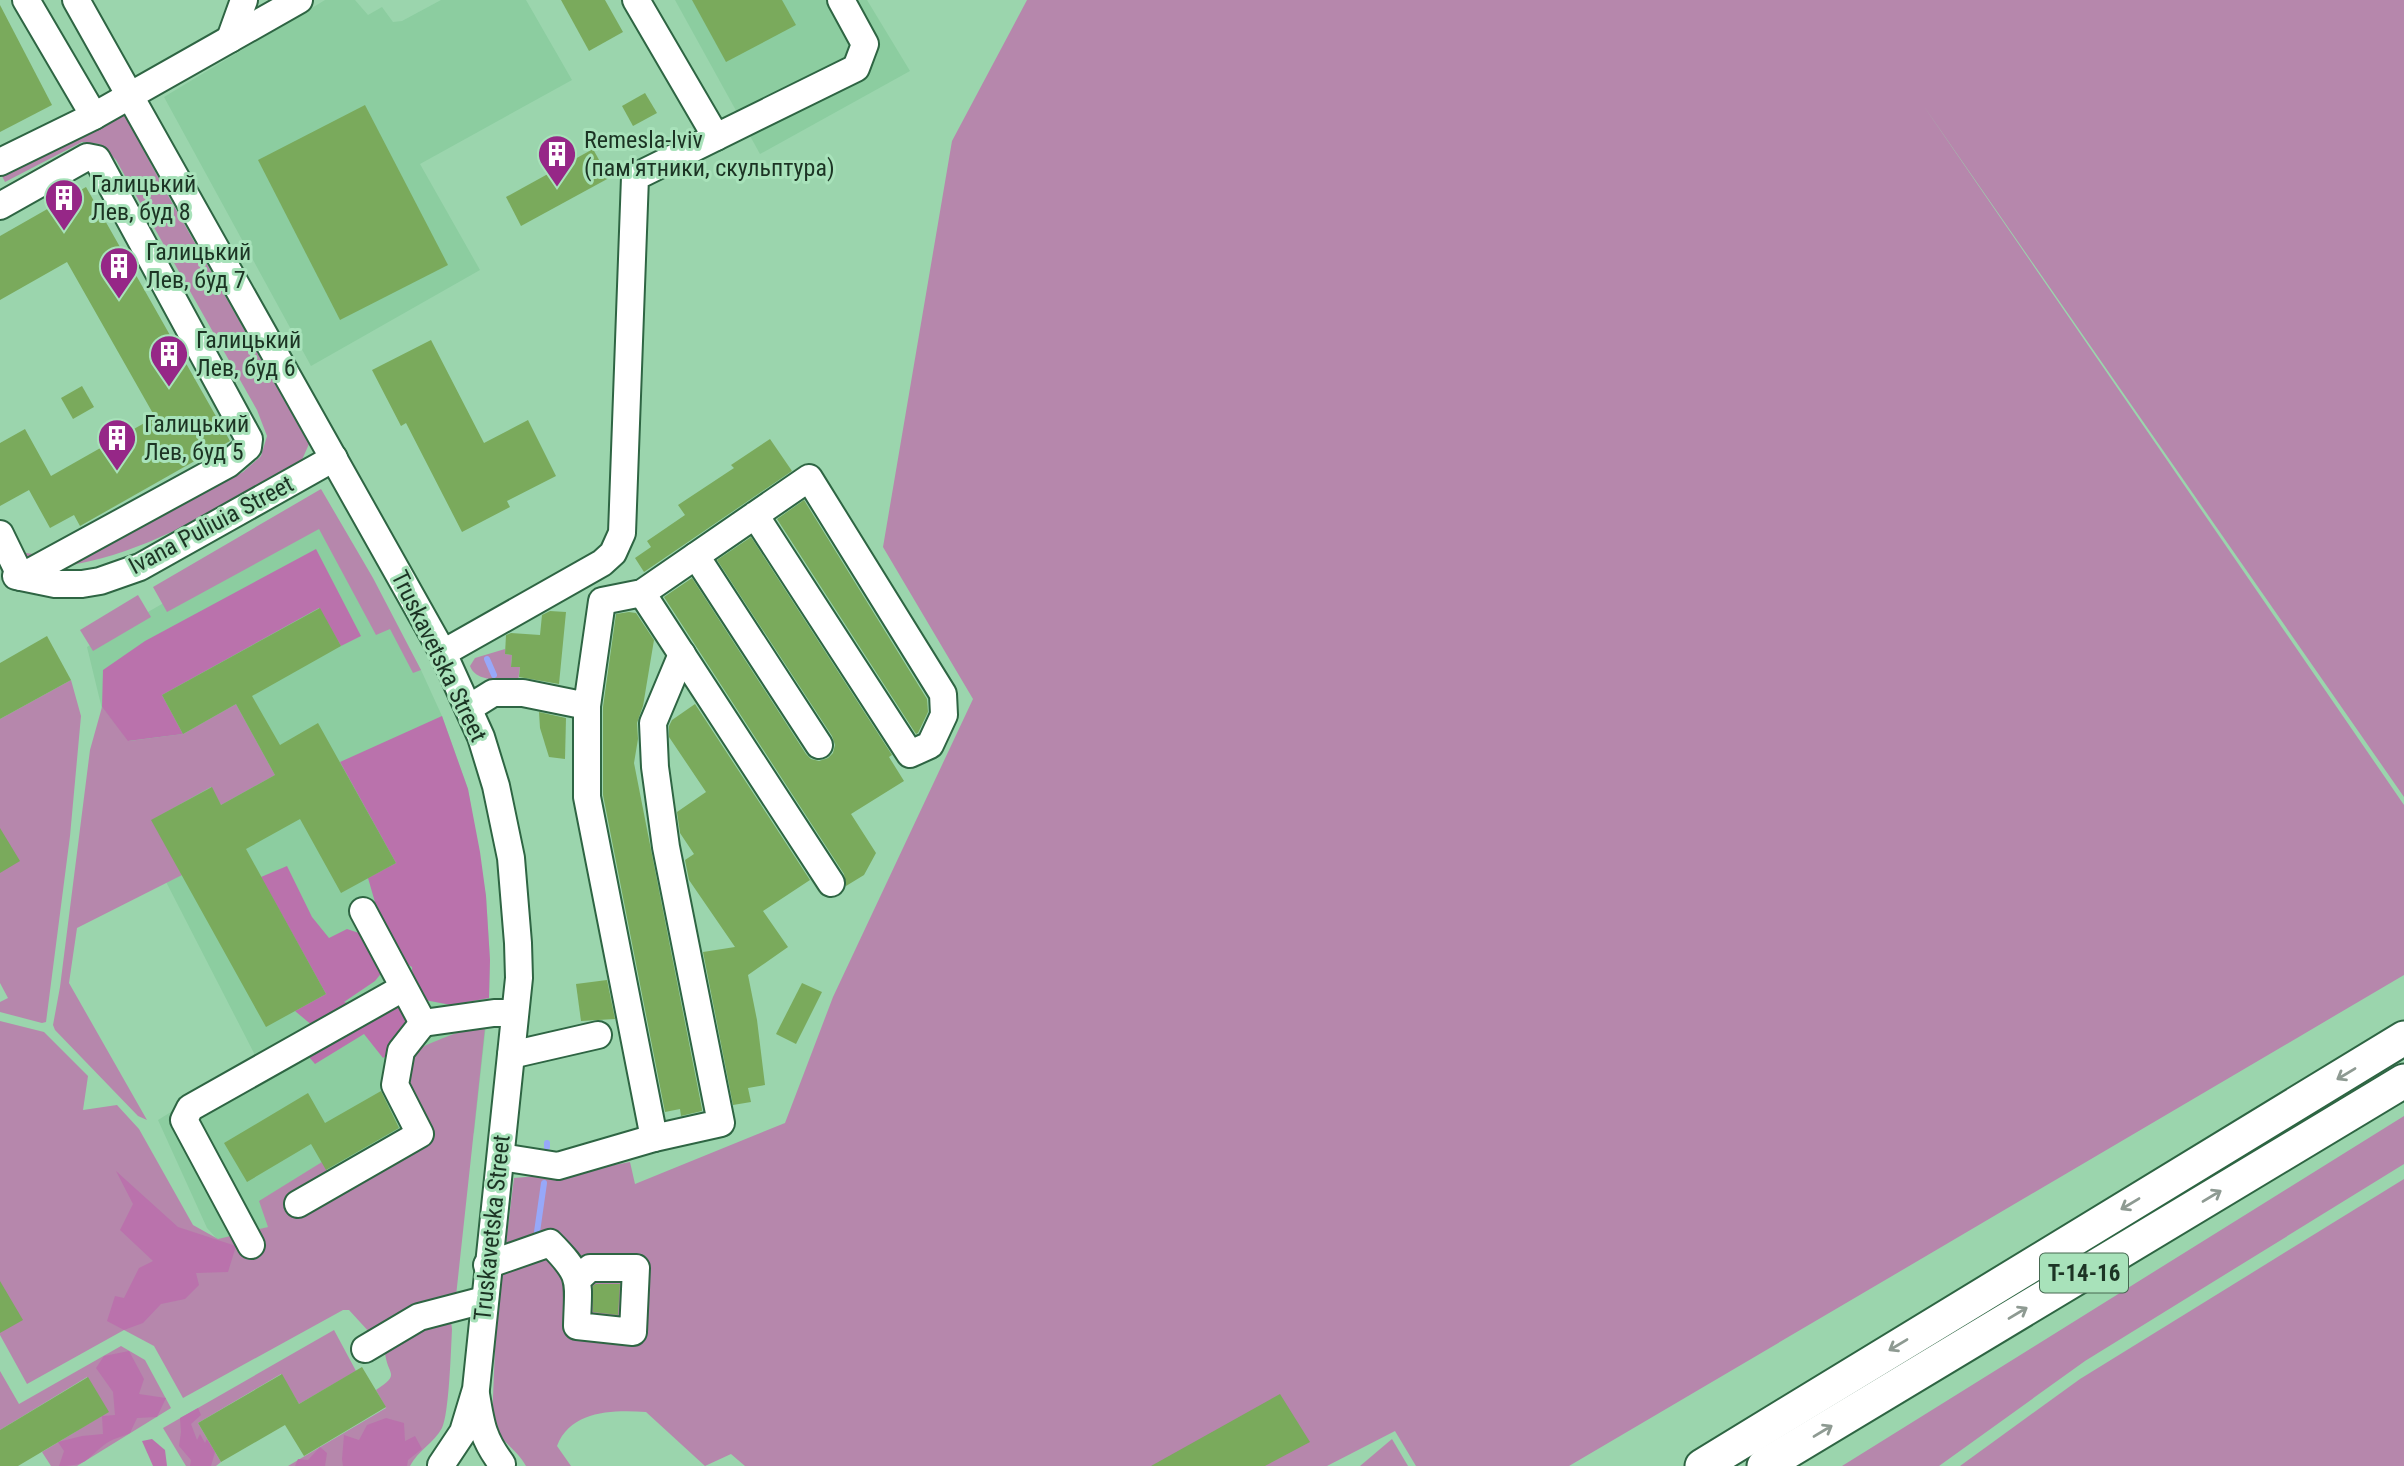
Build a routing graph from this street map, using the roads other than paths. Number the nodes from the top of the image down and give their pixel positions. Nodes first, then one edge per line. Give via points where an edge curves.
1 (26, 0) edge
2 (76, 0) edge
3 (244, 0) edge
4 (299, 0) edge
5 (636, 0) edge
6 (841, 0) edge
7 (230, 39) junction
8 (132, 96) junction
9 (94, 116) junction
10 (716, 137) junction
11 (0, 162) edge
12 (0, 206) edge
13 (334, 458) junction
14 (755, 515) junction
15 (0, 534) edge
16 (696, 556) junction
17 (11, 575) edge
18 (642, 593) junction
19 (443, 653) junction
20 (682, 654) junction
21 (587, 706) junction
22 (469, 708) junction
23 (819, 745) dead end
24 (831, 883) dead end
25 (363, 911) dead end
26 (403, 988) junction
27 (514, 1013) junction
28 (423, 1023) junction
29 (598, 1035) dead end
30 (2404, 1038) edge
31 (511, 1055) junction
32 (2404, 1080) edge
33 (654, 1138) junction
34 (501, 1157) junction
35 (298, 1204) dead end
36 (251, 1245) dead end
37 (487, 1265) junction
38 (578, 1279) dead end
39 (484, 1300) junction
40 (365, 1349) dead end
41 (476, 1389) junction
42 (503, 1465) edge
43 (441, 1466) edge
44 (1702, 1466) edge
45 (1764, 1466) edge

1 - 9 street
2 - 8 street, Truskavetska Street
3 - 7 street
4 - 7 street
5 - 10 street
6 - 10 street via 865,44 856,68
7 - 8 street
8 - 9 street
8 - 13 street, Truskavetska Street
9 - 11 street
10 - 19 street via 635,177 622,533 617,547 602,563
12 - 17 street via 87,157 97,159 249,439 248,447 228,464
13 - 17 street, Ivana Puliuia Street via 140,567 82,584
13 - 19 street, Truskavetska Street
14 - 14 street via 809,478 943,694 944,715 930,745 910,754
14 - 16 street
15 - 17 street
16 - 18 street
16 - 23 street
18 - 20 street
18 - 21 street via 602,601
19 - 22 street, Truskavetska Street
20 - 24 street
20 - 33 street via 653,723 654,767 721,1123
21 - 22 street via 523,692 493,693
21 - 33 street via 587,797
22 - 27 street, Truskavetska Street via 496,786 511,858 519,955
25 - 26 street
26 - 28 street
26 - 36 street via 190,1108 184,1120
27 - 28 street
27 - 31 street, Truskavetska Street
28 - 35 street via 401,1051 395,1085 420,1134
29 - 31 street
30 -> 44 main road, Т-14-16
31 - 34 street, Truskavetska Street
45 -> 32 main road, Т-14-16
33 - 34 street via 558,1167
34 - 37 street, Truskavetska Street
37 - 38 street via 550,1243 571,1264
37 - 39 street, Truskavetska Street
39 - 40 street via 419,1317
39 - 41 street, Truskavetska Street
41 - 42 street, Truskavetska Street via 480,1422
41 - 43 street, Truskavetska Street via 463,1432
42 - 43 street via 491,1457 465,1454

